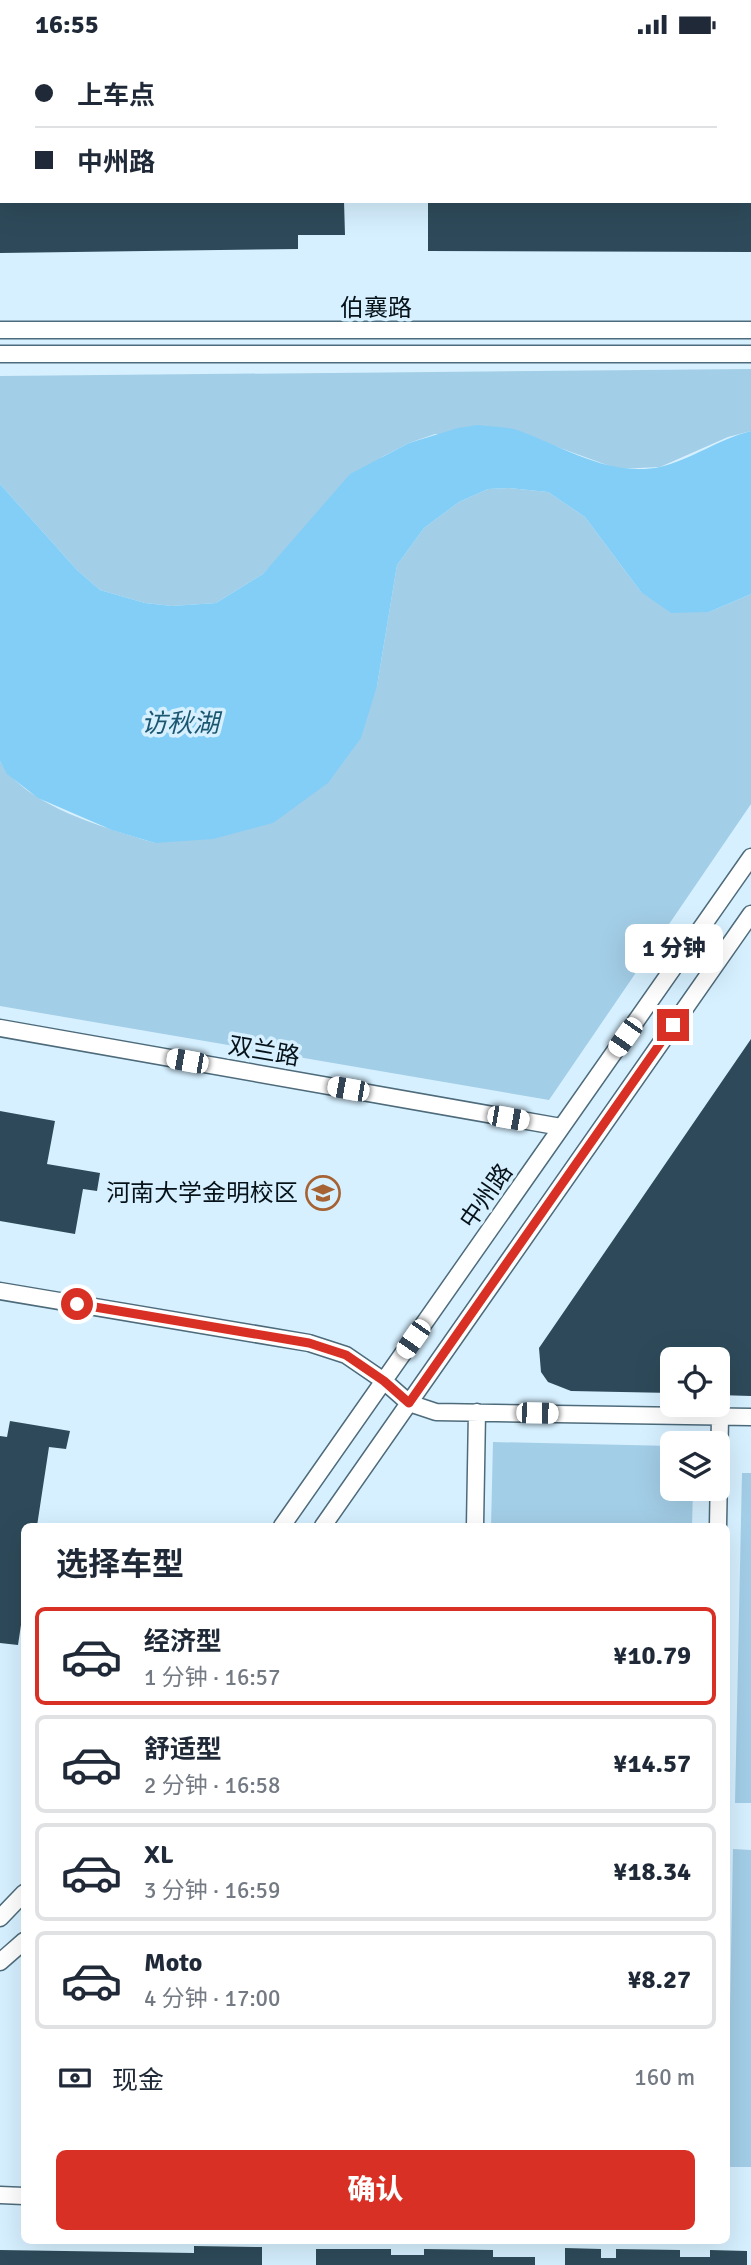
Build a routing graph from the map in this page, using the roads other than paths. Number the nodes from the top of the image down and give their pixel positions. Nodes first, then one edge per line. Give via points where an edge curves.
1 (0, 330) edge
2 (751, 330) edge
3 (0, 354) edge
4 (751, 354) edge
5 (751, 857) edge
6 (751, 915) edge
7 (0, 1027) edge
8 (561, 1127) junction
9 (0, 1291) edge
10 (384, 1381) junction
11 (409, 1403) junction
12 (477, 1412) junction
13 (660, 1416) edge
14 (720, 1417) edge
15 (730, 1417) edge
16 (751, 1417) edge
17 (284, 1523) edge
18 (325, 1523) edge
19 (475, 1523) edge
20 (718, 1523) edge
21 (21, 1895) edge
22 (4, 1908) edge
23 (21, 1944) edge
24 (0, 1962) edge
25 (0, 2196) edge
26 (21, 2196) edge

1 - 2 lane, 伯襄路
3 - 4 lane, 伯襄路
5 - 8 lane, 中州路
6 - 11 lane
7 - 8 lane, 双兰路
8 - 10 lane, 中州路
9 - 10 lane via 309,1343 346,1355
10 - 11 lane
10 - 17 lane, 中州路
11 - 12 lane via 436,1412
11 - 18 lane
12 - 13 lane
12 - 19 lane
14 - 20 lane
15 - 16 lane
21 - 22 lane
23 - 24 lane
25 - 26 lane

